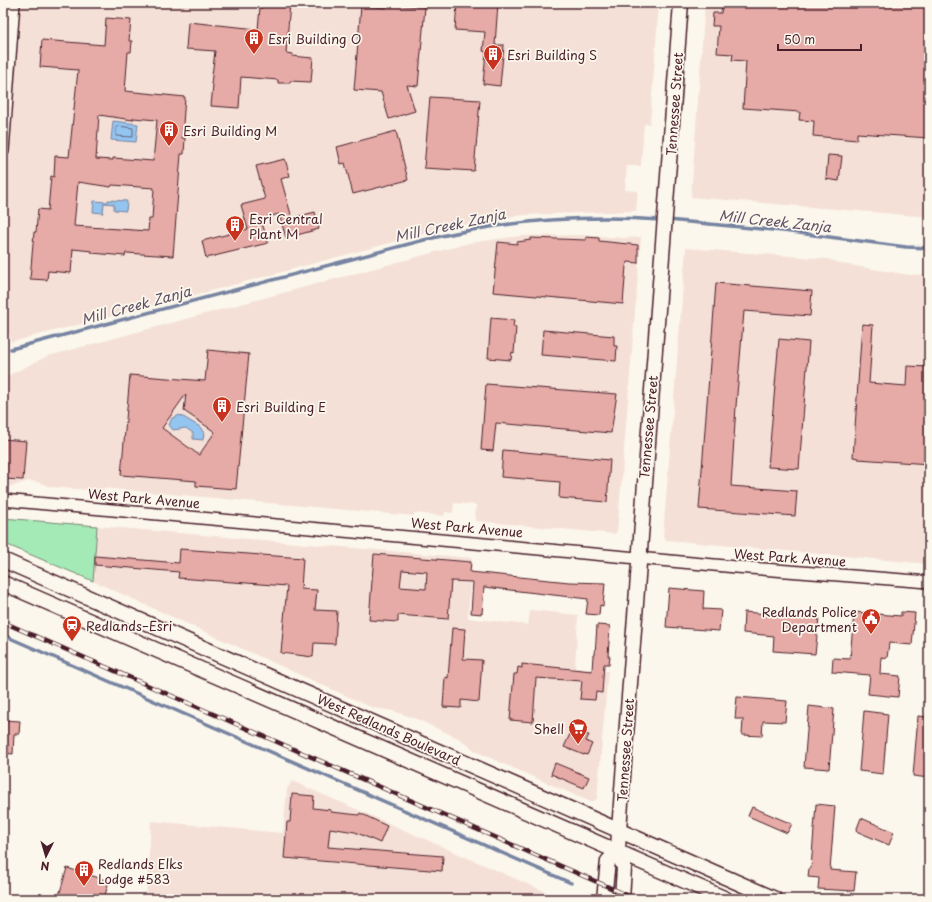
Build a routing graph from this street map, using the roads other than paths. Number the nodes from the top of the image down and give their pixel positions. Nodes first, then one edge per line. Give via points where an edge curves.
1 (14, 3) edge
2 (681, 3) edge
3 (3, 151) edge
4 (3, 500) edge
5 (639, 558) junction
6 (3, 560) edge
7 (929, 582) edge
8 (3, 583) edge
9 (619, 830) junction
10 (618, 852) junction
11 (604, 899) edge
12 (622, 899) edge
13 (726, 899) edge
14 (775, 899) edge

1 - 3 street
2 - 5 main road, Tennessee Street
4 - 5 street, West Park Avenue
5 - 7 street, West Park Avenue
5 - 9 main road, Tennessee Street
6 - 9 main road, West Redlands Boulevard
8 - 10 main road, West Redlands Boulevard
9 - 10 main road, Tennessee Street
9 - 14 main road, West Redlands Boulevard
10 - 11 main road via 608,860
10 - 12 main road, Tennessee Street via 624,868
10 - 13 main road, West Redlands Boulevard

